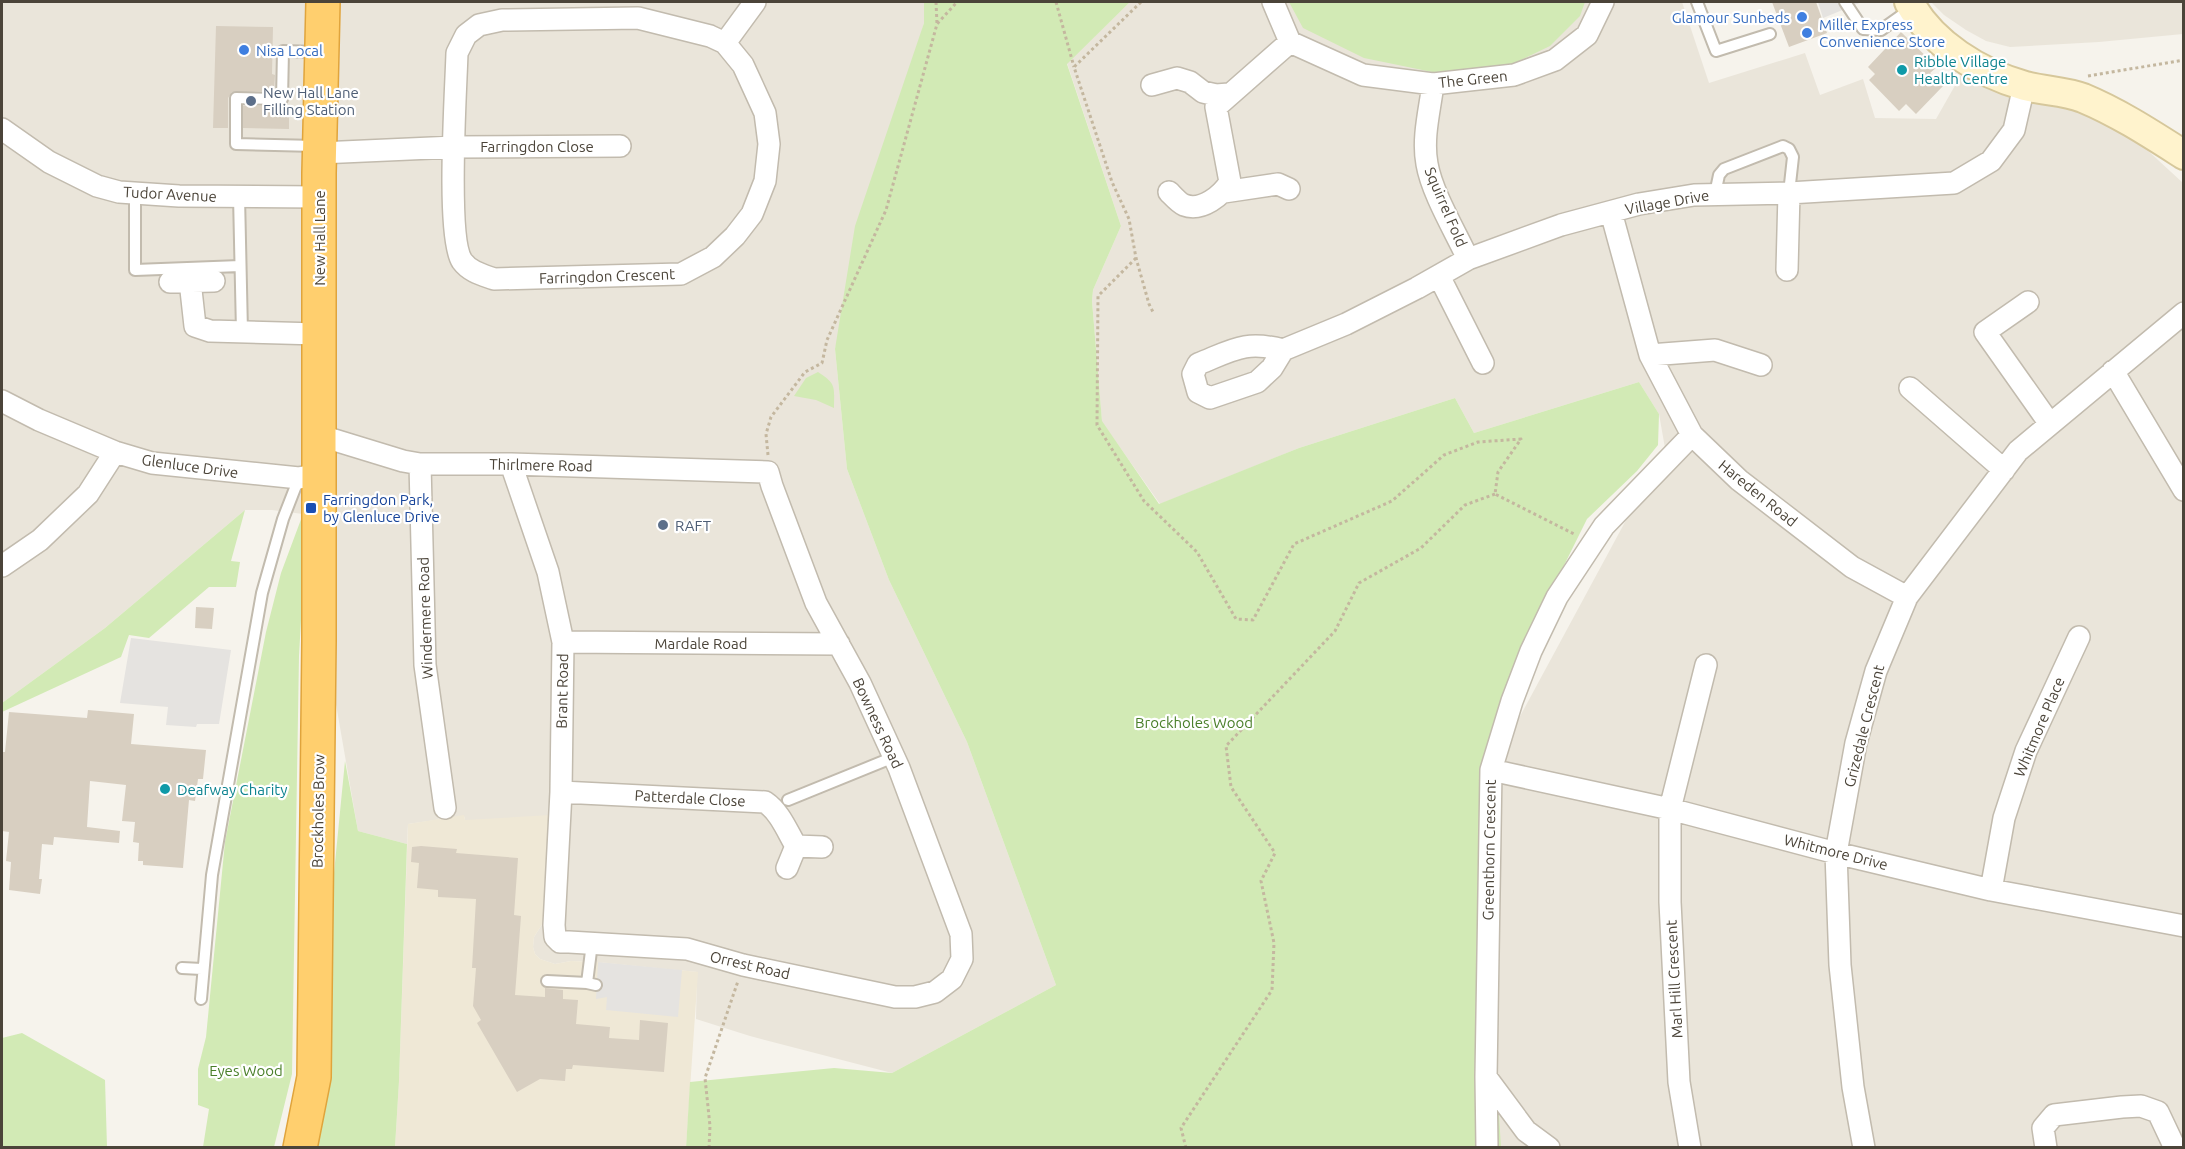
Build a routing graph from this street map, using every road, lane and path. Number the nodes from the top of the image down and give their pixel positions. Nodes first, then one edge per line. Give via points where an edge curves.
1 (323, 2) edge
2 (755, 2) edge
3 (936, 2) edge
4 (957, 2) edge
5 (1056, 2) edge
6 (1141, 2) edge
7 (1273, 2) edge
8 (1603, 2) edge
9 (1697, 2) edge
10 (1845, 2) edge
11 (1910, 5) edge
12 (937, 24) junction
13 (1770, 34) dead end
14 (1290, 42) junction
15 (725, 43) junction
16 (322, 52) junction
17 (2184, 60) edge
18 (1074, 67) junction
19 (2081, 77) dead end
20 (1433, 84) junction
21 (1152, 85) dead end
22 (2024, 86) junction
23 (1229, 94) junction
24 (2, 129) edge
25 (620, 146) dead end
26 (454, 147) junction
27 (320, 149) junction
28 (2184, 155) edge
29 (1289, 189) dead end
30 (1169, 192) dead end
31 (1224, 192) junction
32 (135, 193) junction
33 (1789, 193) junction
34 (1715, 194) junction
35 (239, 196) junction
36 (319, 197) junction
37 (1611, 212) junction
38 (1136, 258) junction
39 (1468, 259) junction
40 (240, 266) junction
41 (1787, 270) dead end
42 (1439, 276) junction
43 (214, 281) dead end
44 (2028, 302) dead end
45 (2184, 313) edge
46 (1154, 314) dead end
47 (242, 332) junction
48 (318, 334) junction
49 (1283, 350) dead end
50 (1650, 355) junction
51 (1483, 363) dead end
52 (1761, 365) dead end
53 (2113, 371) junction
54 (1910, 388) dead end
55 (2, 401) edge
56 (2050, 424) junction
57 (318, 435) junction
58 (1692, 435) junction
59 (115, 452) junction
60 (420, 464) junction
61 (511, 464) junction
62 (2004, 470) junction
63 (768, 472) junction
64 (309, 476) junction
65 (2184, 490) edge
66 (1495, 494) junction
67 (1592, 543) junction
68 (2, 566) edge
69 (1907, 597) junction
70 (2079, 637) dead end
71 (562, 642) junction
72 (838, 644) junction
73 (1706, 665) dead end
74 (894, 757) junction
75 (1491, 770) junction
76 (561, 792) junction
77 (788, 800) dead end
78 (445, 808) dead end
79 (1670, 809) junction
80 (796, 846) junction
81 (822, 847) dead end
82 (1836, 853) junction
83 (787, 868) dead end
84 (1991, 890) junction
85 (554, 925) joint
86 (2184, 926) edge
87 (592, 943) junction
88 (743, 964) junction
89 (182, 968) dead end
90 (202, 969) junction
91 (951, 979) joint
92 (547, 981) dead end
93 (201, 999) dead end
94 (1486, 1077) junction
95 (2178, 1145) edge
96 (300, 1148) edge
97 (709, 1148) edge
98 (1186, 1148) edge
99 (1487, 1148) edge
100 (1549, 1148) edge
101 (1690, 1148) edge
102 (1864, 1148) edge
103 (2046, 1148) edge

1 - 16 highway, New Hall Lane
2 - 15 street
3 - 12 path
4 - 12 path
5 - 18 path
6 - 18 path
7 - 14 street
8 - 20 street, The Green via 1587,35 1555,60 1515,75
9 - 13 lane via 1716,51
10 - 11 lane via 1863,29 1881,30
11 - 22 street via 1944,45 1978,68
12 - 63 path via 886,210 827,340 822,363 805,372 771,417 766,434
14 - 20 street, The Green via 1363,75
14 - 23 street
15 - 26 street, Farringdon Crescent via 638,18 502,20 479,25 466,35 457,52
15 - 26 street, Farringdon Crescent via 742,65 765,113 769,144 765,181 752,214 735,236 713,256 681,274 494,279 472,271 461,260 454,229
16 - 27 highway, New Hall Lane
16 - 27 lane via 283,51 282,99 236,98 236,144
17 - 19 path
18 - 38 path via 1112,182 1129,219
20 - 39 street, Squirrel Fold via 1426,162 1431,182
21 - 23 street via 1177,78 1203,92
22 - 28 street via 2081,97 2126,118
22 - 33 street, Village Drive via 2014,130 1991,161 1954,183
23 - 31 street via 1216,107 1230,182
24 - 32 street, Tudor Avenue via 49,162 97,186
25 - 26 street, Farringdon Close
26 - 27 street
27 - 36 highway, New Hall Lane
29 - 31 street via 1278,184
30 - 31 street via 1184,205 1195,206 1209,203
32 - 35 street, Tudor Avenue
32 - 40 lane via 135,270
33 - 34 street, Village Drive
33 - 34 lane via 1793,157 1783,146 1724,168
33 - 41 street
34 - 37 street, Village Drive via 1639,204
35 - 36 street, Tudor Avenue
35 - 40 lane
36 - 48 highway, New Hall Lane
37 - 39 street, Village Drive via 1561,225
37 - 50 street, Hareden Road
38 - 46 path
38 - 66 path via 1098,296 1097,425 1144,501 1197,552 1236,619 1253,620 1294,544 1392,501 1444,455 1478,442 1521,439 1498,472
39 - 42 street, Village Drive
40 - 47 lane
42 - 49 street, Village Drive via 1346,324
42 - 51 street
43 - 47 street via 180,282 195,326 210,331
44 - 56 street via 1985,332
45 - 53 street, Grizedale Crescent
47 - 48 street
48 - 57 highway, New Hall Lane
50 - 52 street via 1715,350
50 - 58 street, Hareden Road
53 - 56 street, Grizedale Crescent
53 - 65 street
54 - 62 street
55 - 59 street, Glenluce Drive
56 - 62 street, Grizedale Crescent
57 - 60 street, Thirlmere Road
57 - 64 highway, New Hall Lane
58 - 67 street, Greenthorn Crescent
58 - 69 street, Hareden Road via 1739,480 1852,567
59 - 64 street, Glenluce Drive via 152,463
59 - 68 street via 88,494 40,540
60 - 61 street, Thirlmere Road
60 - 78 street, Windermere Road via 425,665
61 - 63 street, Thirlmere Road
61 - 71 street, Brant Road via 544,556
62 - 69 street, Grizedale Crescent
63 - 72 street, Bowness Road via 816,603
64 - 90 lane via 283,519 262,593 212,875
64 - 96 highway, Brockholes Brow via 319,641 314,1077
66 - 67 path
66 - 98 path via 1465,505 1421,548 1359,584 1335,631 1226,746 1232,787 1275,853 1261,881 1274,943 1272,990 1181,1128
67 - 75 street, Greenthorn Crescent via 1557,597 1531,651
69 - 82 street, Grizedale Crescent via 1876,671 1856,743
70 - 84 street, Whitmore Place via 2026,751 2004,818
71 - 72 street, Mardale Road
71 - 76 street, Brant Road
72 - 74 street, Bowness Road
73 - 79 street, Marl Hill Crescent
74 - 77 lane
74 - 91 street, Bowness Road via 961,934 962,959
75 - 79 street, Whitmore Drive
75 - 94 street, Greenthorn Crescent
76 - 80 street, Patterdale Close via 765,802 778,815
76 - 85 street, Brant Road
79 - 82 street, Whitmore Drive
79 - 101 street, Marl Hill Crescent via 1670,902 1679,1082
80 - 81 street
80 - 83 street
82 - 84 street, Whitmore Drive
82 - 102 street, Grizedale Crescent via 1840,965
84 - 86 street, Whitmore Drive
85 - 87 street, Orrest Road via 555,937 560,942
87 - 88 street, Orrest Road via 687,949
87 - 92 lane via 592,984
88 - 91 street, Orrest Road via 895,997 935,992
88 - 97 path via 705,1078
89 - 90 lane
90 - 93 lane
94 - 99 street, Greenthorn Crescent
94 - 100 street via 1526,1131
95 - 103 street via 2158,1112 2141,1106 2054,1115 2043,1128

